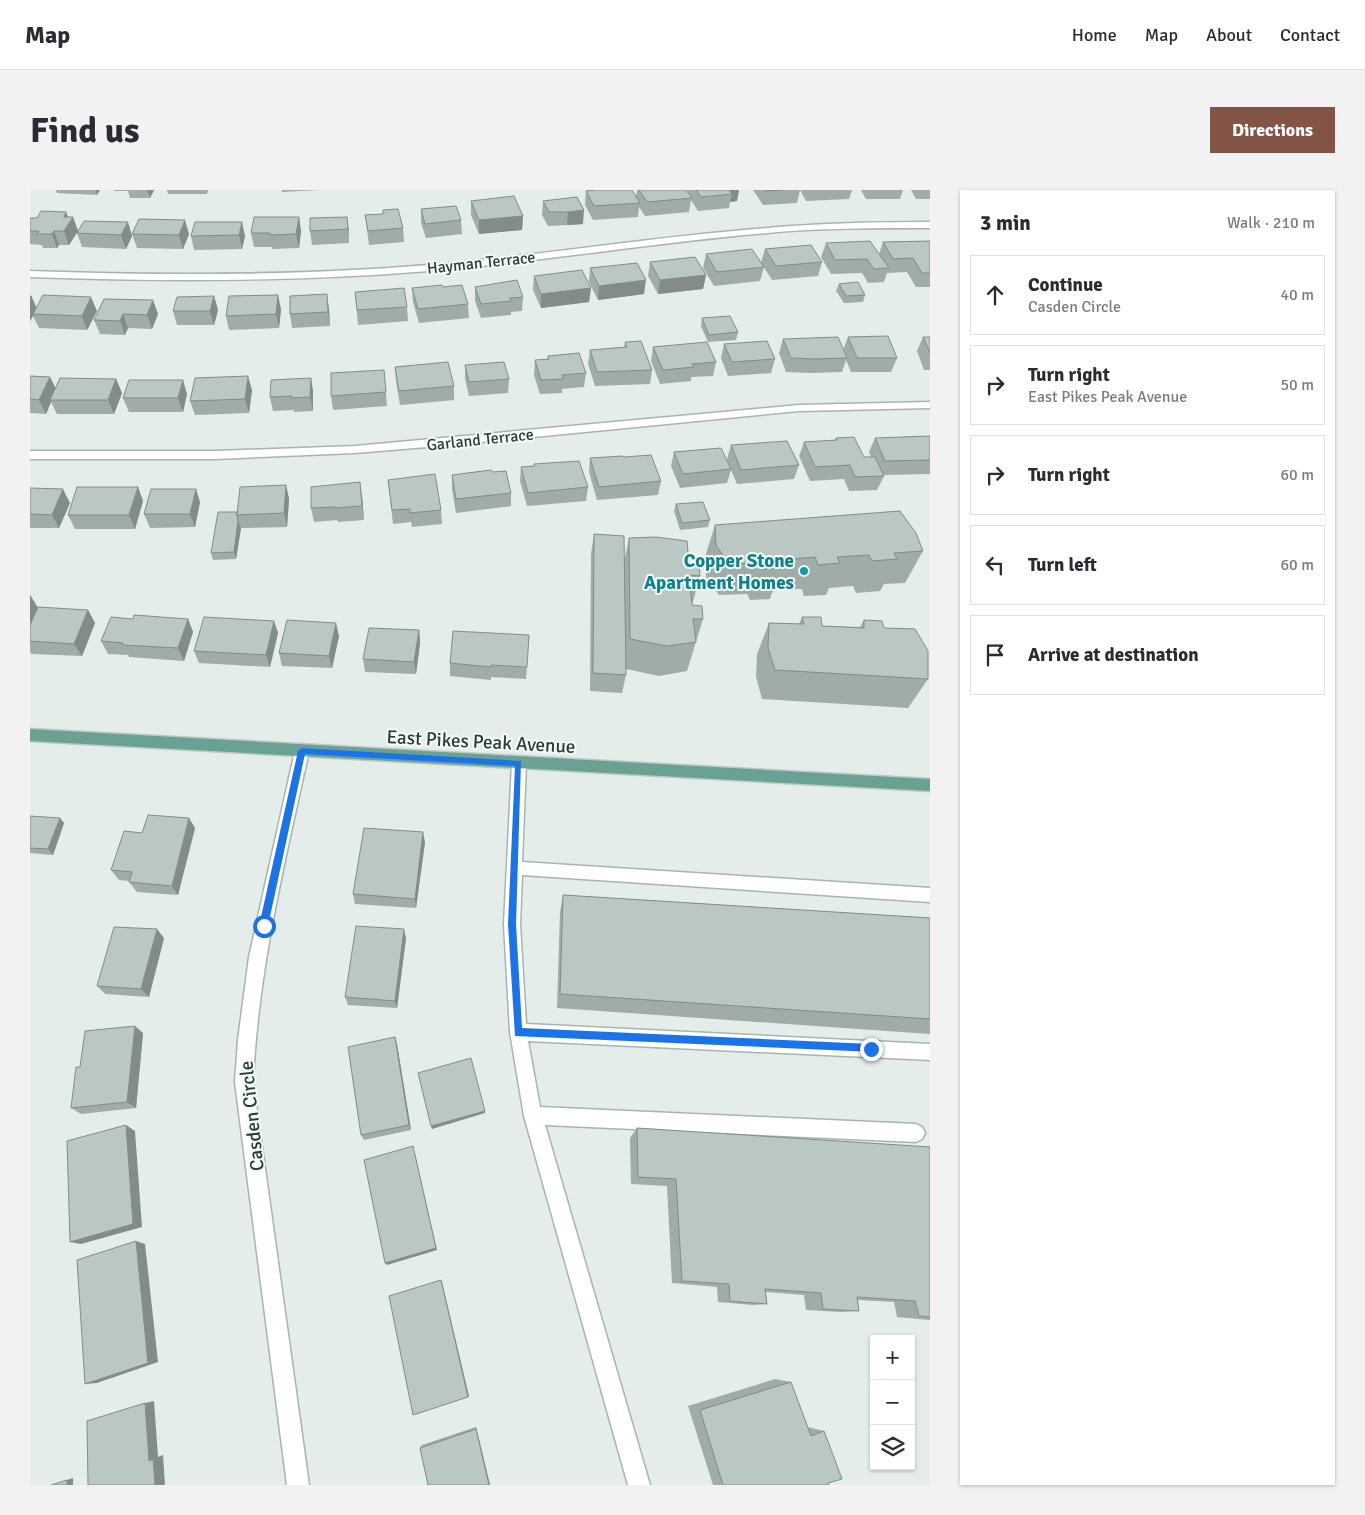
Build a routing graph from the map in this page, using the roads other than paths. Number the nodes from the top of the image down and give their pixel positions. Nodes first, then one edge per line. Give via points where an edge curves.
1 (930, 225) edge
2 (30, 274) edge
3 (930, 405) edge
4 (30, 455) edge
5 (30, 734) edge
6 (302, 751) junction
7 (518, 763) junction
8 (930, 785) edge
9 (514, 868) junction
10 (930, 896) edge
11 (518, 1032) junction
12 (930, 1052) edge
13 (533, 1116) junction
14 (916, 1133) dead end
15 (298, 1485) edge
16 (638, 1485) edge

1 - 2 street, Hayman Terrace via 802,228 453,266 329,275 178,279
3 - 4 street, Garland Terrace via 801,408 430,444 289,453 145,457
5 - 6 main road, East Pikes Peak Avenue
6 - 7 main road, East Pikes Peak Avenue
6 - 15 street, Casden Circle via 260,943 245,1038 244,1082
7 - 8 main road, East Pikes Peak Avenue
7 - 9 street
9 - 10 street
9 - 11 street via 512,924
11 - 12 street
11 - 13 street
13 - 14 street
13 - 16 street

